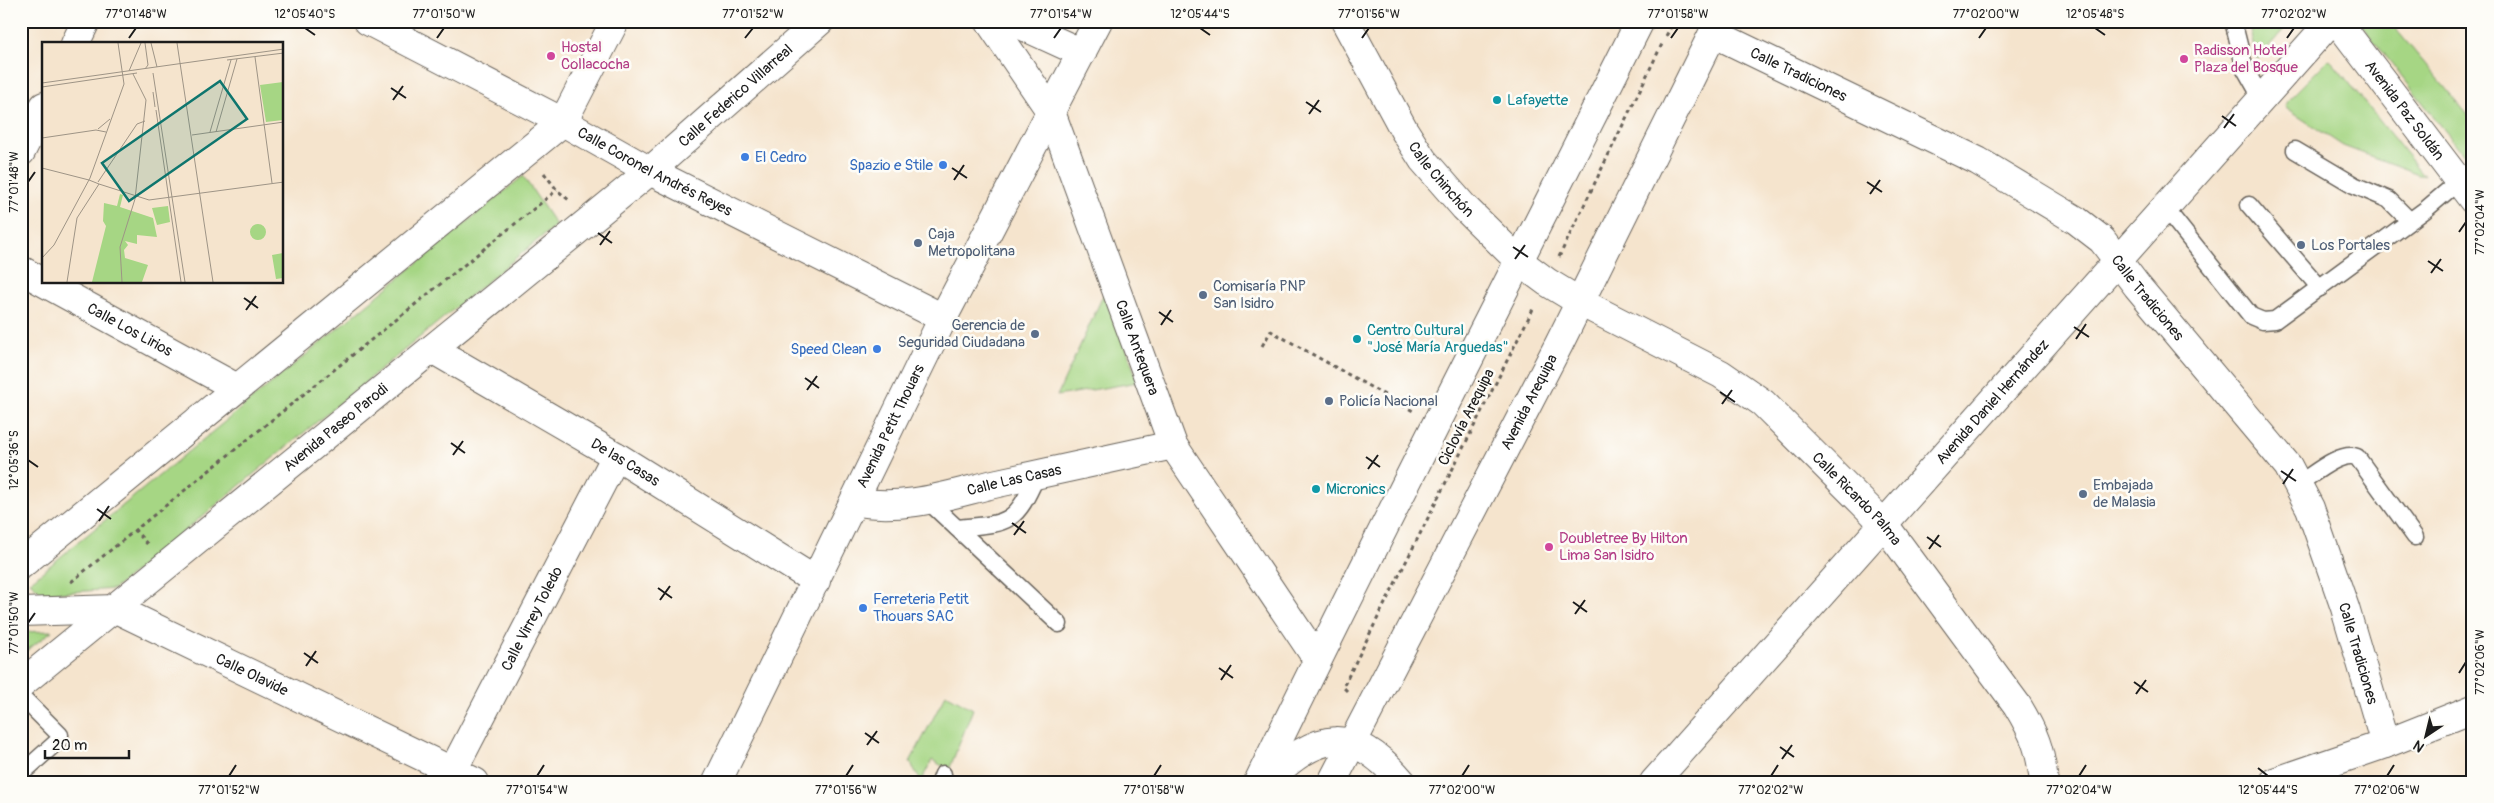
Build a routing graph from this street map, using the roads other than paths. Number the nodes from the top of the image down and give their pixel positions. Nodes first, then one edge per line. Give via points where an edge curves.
1 (86, 21) edge
2 (368, 21) edge
3 (615, 21) edge
4 (820, 21) edge
5 (988, 21) edge
6 (1012, 21) edge
7 (1345, 21) edge
8 (1640, 21) edge
9 (2233, 21) edge
10 (2331, 21) edge
11 (2337, 21) edge
12 (1098, 23) edge
13 (1716, 27) edge
14 (76, 42) edge
15 (1082, 53) junction
16 (2262, 99) junction
17 (42, 110) edge
18 (1051, 112) junction
19 (563, 122) junction
20 (2295, 150) dead end
21 (21, 152) edge
22 (650, 171) junction
23 (2465, 191) edge
24 (2249, 205) dead end
25 (2165, 208) junction
26 (2409, 220) junction
27 (2118, 261) junction
28 (1520, 262) junction
29 (21, 270) edge
30 (42, 281) edge
31 (47, 284) edge
32 (2320, 288) junction
33 (1580, 302) junction
34 (943, 318) junction
35 (432, 349) junction
36 (237, 388) junction
37 (1173, 445) junction
38 (616, 456) junction
39 (1037, 475) junction
40 (2298, 484) junction
41 (928, 501) junction
42 (856, 502) junction
43 (1883, 523) junction
44 (956, 528) junction
45 (2415, 537) dead end
46 (21, 565) edge
47 (816, 581) junction
48 (116, 609) junction
49 (28, 612) edge
50 (1059, 624) dead end
51 (1317, 659) junction
52 (21, 684) edge
53 (21, 696) edge
54 (2473, 709) edge
55 (1354, 743) junction
56 (2385, 744) junction
57 (21, 774) edge
58 (2322, 774) edge
59 (458, 778) edge
60 (718, 782) edge
61 (1258, 782) edge
62 (1267, 782) edge
63 (1332, 782) edge
64 (1402, 782) edge
65 (1654, 782) edge
66 (2044, 782) edge
67 (2274, 782) edge

1 - 14 street
2 - 19 street, Calle Coronel Andrés Reyes
3 - 19 street
4 - 22 street, Calle Federico Villarreal
5 - 18 street, Calle Antequera
6 - 15 street
7 - 28 street, Calle Chinchón via 1423,160 1464,208
8 - 28 street
9 - 16 lane via 2245,69
10 - 16 street, Avenida Daniel Hernández
11 - 23 street, Avenida Paz Soldán
12 - 15 street, Avenida Petit Thouars
13 - 27 street, Calle Tradiciones via 1978,161 2076,220 2102,240
13 - 33 street, Avenida Arequipa
15 - 18 street, Avenida Petit Thouars
16 - 25 street, Avenida Daniel Hernández
17 - 21 street
18 - 34 street, Avenida Petit Thouars
18 - 37 street, Calle Antequera
19 - 22 street, Calle Coronel Andrés Reyes
19 - 36 street
20 - 26 lane via 2354,185 2389,200
22 - 34 street, Calle Coronel Andrés Reyes
22 - 35 street, Avenida Paseo Parodi
23 - 26 lane
24 - 32 lane
25 - 27 street, Avenida Daniel Hernández
25 - 32 lane via 2251,316 2263,321 2275,320
26 - 32 lane
27 - 40 street, Calle Tradiciones via 2288,466
27 - 43 street, Avenida Daniel Hernández
28 - 33 street, Calle Chinchón
28 - 51 street
29 - 30 street, Calle Los Lirios
31 - 36 street, Calle Los Lirios
33 - 43 street, Calle Ricardo Palma via 1693,359 1748,392
33 - 55 street, Avenida Arequipa
34 - 42 street, Avenida Petit Thouars
35 - 38 street, De las Casas
35 - 48 street, Avenida Paseo Parodi
36 - 46 street
37 - 39 street, Calle Las Casas
37 - 51 street, Calle Antequera
38 - 47 street, De las Casas
38 - 59 street, Calle Virrey Toledo
39 - 41 street, Calle Las Casas
39 - 44 lane via 1025,502 1007,522
40 - 45 lane via 2336,461 2351,455 2357,457
40 - 56 street, Calle Tradiciones via 2310,508 2344,608
41 - 42 street, Calle Las Casas via 889,506
41 - 44 lane
42 - 47 street, Avenida Petit Thouars
43 - 65 street, Avenida Daniel Hernández
43 - 66 street, Calle Ricardo Palma via 2018,705 2035,734
44 - 50 lane
47 - 60 street, Avenida Petit Thouars
48 - 49 street, Calle Olavide
48 - 52 street, Avenida Paseo Parodi
48 - 59 street, Calle Olavide
51 - 61 street
53 - 57 lane via 60,735 59,740
54 - 56 street
55 - 62 street via 1338,741 1315,746 1292,760
55 - 63 street, Avenida Arequipa
55 - 64 street via 1378,757
56 - 58 street
58 - 67 street

